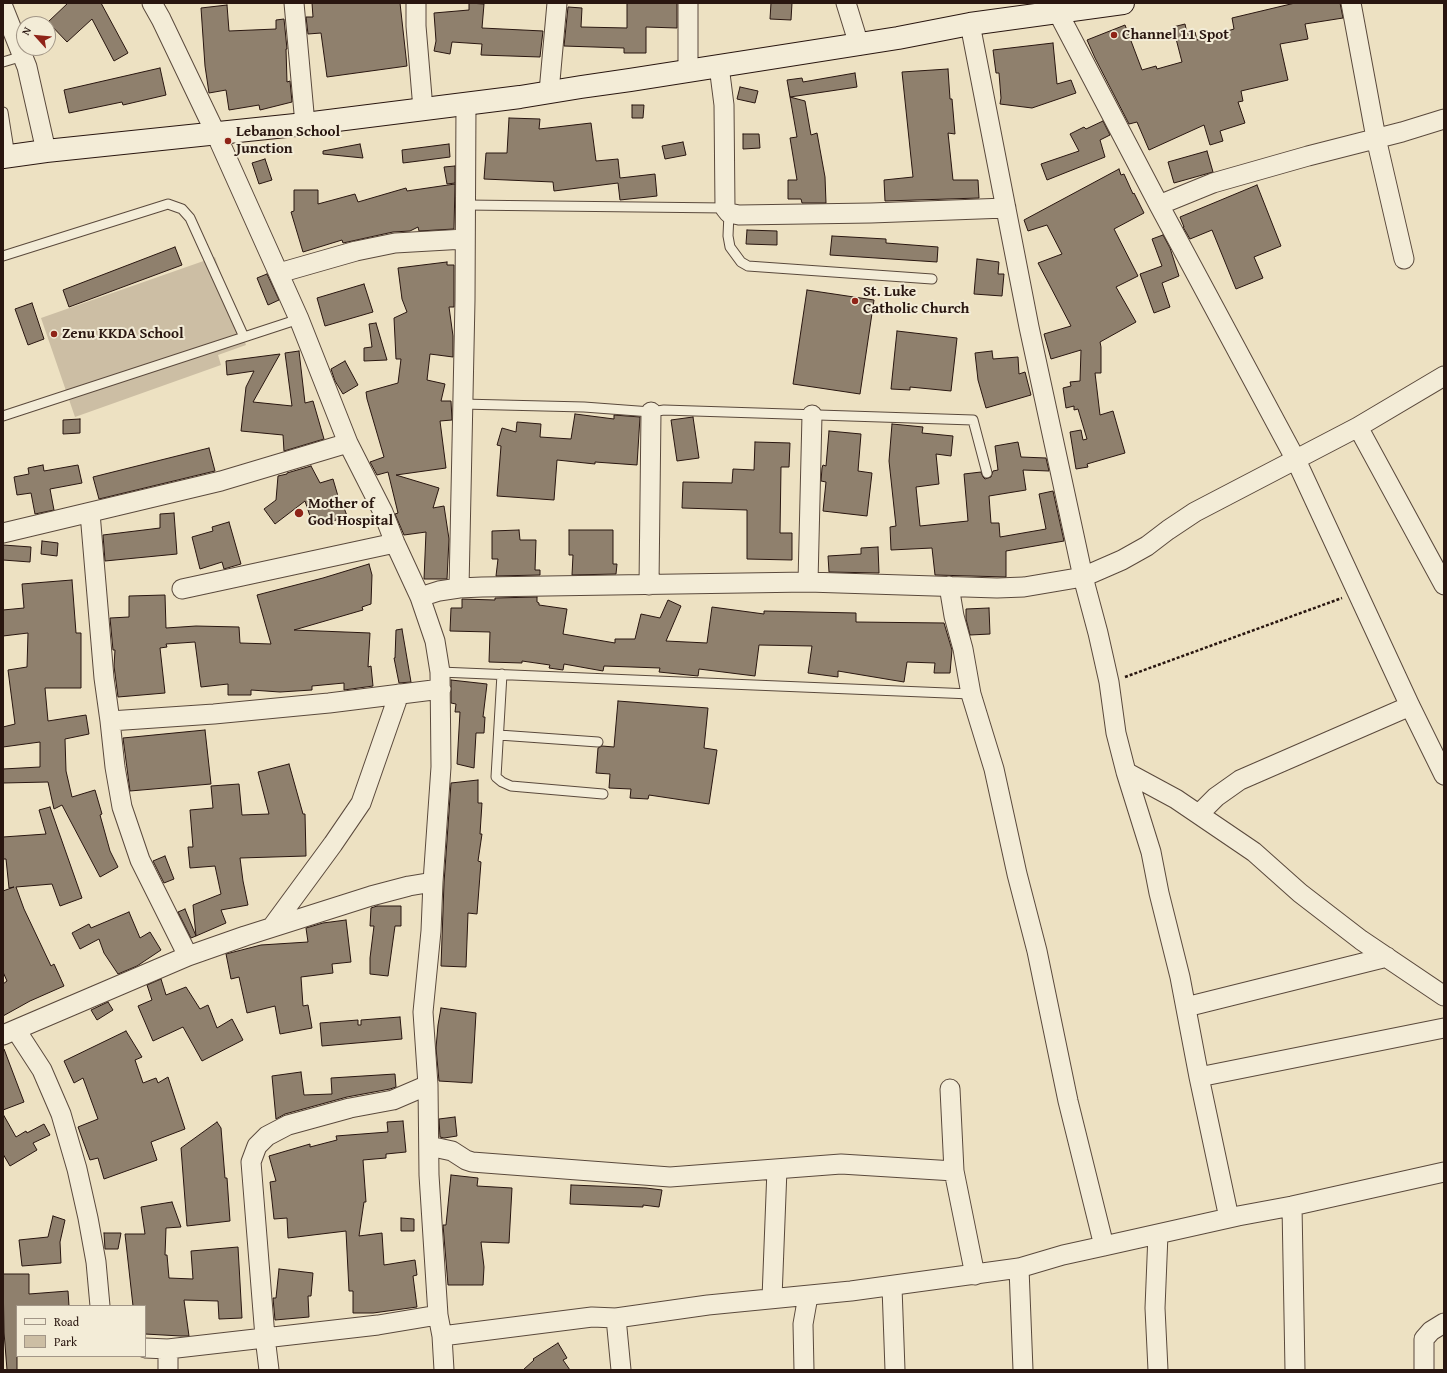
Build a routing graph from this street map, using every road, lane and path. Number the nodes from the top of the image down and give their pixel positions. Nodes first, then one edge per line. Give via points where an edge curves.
1 (152, 3) edge
2 (294, 3) edge
3 (416, 3) edge
4 (557, 3) edge
5 (688, 3) edge
6 (846, 3) edge
7 (1123, 3) edge
8 (1352, 3) edge
9 (3, 7) edge
10 (1055, 8) edge
11 (970, 24) junction
12 (16, 39) edge
13 (859, 45) junction
14 (23, 56) joint
15 (3, 62) edge
16 (719, 66) junction
17 (688, 71) junction
18 (549, 92) junction
19 (466, 104) junction
20 (423, 109) junction
21 (3, 112) edge
22 (1444, 118) edge
23 (304, 124) junction
24 (216, 134) junction
25 (1376, 138) junction
26 (46, 151) junction
27 (7, 157) edge
28 (465, 205) junction
29 (1159, 205) junction
30 (1006, 208) junction
31 (727, 210) junction
32 (465, 239) junction
33 (3, 256) edge
34 (1404, 259) dead end
35 (279, 274) junction
36 (932, 279) dead end
37 (299, 319) junction
38 (244, 337) junction
39 (1443, 379) edge
40 (462, 404) junction
41 (651, 412) junction
42 (812, 415) junction
43 (3, 416) edge
44 (1358, 427) junction
45 (348, 443) junction
46 (1296, 460) junction
47 (987, 473) dead end
48 (90, 513) junction
49 (3, 533) edge
50 (395, 543) junction
51 (1083, 577) junction
52 (808, 582) junction
53 (649, 585) junction
54 (1444, 585) edge
55 (948, 586) junction
56 (458, 588) junction
57 (182, 589) dead end
58 (1358, 592) junction
59 (420, 597) junction
60 (502, 674) junction
61 (440, 680) junction
62 (1109, 682) junction
63 (399, 694) junction
64 (971, 694) junction
65 (1410, 706) junction
66 (110, 722) junction
67 (499, 735) junction
68 (598, 742) dead end
69 (1126, 772) junction
70 (1444, 775) edge
71 (603, 794) dead end
72 (1199, 814) junction
73 (433, 882) junction
74 (272, 927) junction
75 (188, 956) junction
76 (1387, 957) junction
77 (1444, 996) edge
78 (1186, 1007) junction
79 (1444, 1028) edge
80 (10, 1033) edge
81 (1198, 1077) junction
82 (428, 1085) junction
83 (950, 1089) dead end
84 (429, 1146) junction
85 (777, 1169) junction
86 (954, 1171) junction
87 (1444, 1172) edge
88 (1292, 1206) junction
89 (1229, 1218) junction
90 (1158, 1234) junction
91 (1104, 1246) junction
92 (1019, 1268) junction
93 (975, 1275) junction
94 (892, 1286) junction
95 (808, 1296) junction
96 (772, 1298) junction
97 (100, 1305) edge
98 (438, 1315) junction
99 (616, 1318) junction
100 (1444, 1323) edge
101 (442, 1336) junction
102 (265, 1338) junction
103 (146, 1348) edge
104 (168, 1349) junction
105 (168, 1370) edge
106 (269, 1370) edge
107 (444, 1370) edge
108 (621, 1370) edge
109 (804, 1370) edge
110 (895, 1370) edge
111 (1023, 1370) edge
112 (1158, 1370) edge
113 (1295, 1370) edge
114 (1424, 1370) edge

1 - 24 street
2 - 23 street
3 - 20 street
4 - 18 street
5 - 17 street
6 - 13 street
7 - 10 main road
8 - 25 street
9 - 12 street
10 - 11 main road
10 - 29 street
11 - 13 main road
11 - 30 street
13 - 16 main road
14 - 15 lane
14 - 26 street
16 - 17 main road
16 - 31 street via 724,105
17 - 18 main road
18 - 19 main road
19 - 20 main road
19 - 28 street
20 - 23 main road
21 - 27 lane
22 - 25 street
23 - 24 main road
24 - 26 main road
24 - 35 street
25 - 29 street via 1213,183
25 - 34 street
26 - 27 main road
28 - 31 lane
28 - 32 street
29 - 46 street
30 - 31 street via 739,215
30 - 51 street via 1027,320
31 - 36 lane via 730,247 741,262 748,266
32 - 35 street via 395,242
32 - 40 street
33 - 38 lane via 168,204 182,209 190,218
35 - 37 street
37 - 38 lane
37 - 45 street
38 - 43 lane
39 - 44 street
40 - 41 lane via 584,407
40 - 56 street
41 - 42 lane via 664,410
41 - 53 street
42 - 47 lane via 972,420
42 - 52 street
44 - 46 street
44 - 54 street
45 - 48 street via 221,481
45 - 50 street via 383,512
46 - 51 street via 1195,512 1147,546 1122,560
46 - 58 street
48 - 49 street
48 - 66 street
50 - 57 street
50 - 59 street
51 - 55 street via 1024,587
51 - 62 street
52 - 53 street
52 - 55 street
53 - 56 street
55 - 64 street
56 - 59 street
58 - 62 path
58 - 65 street
59 - 61 street via 435,641
60 - 61 lane
60 - 64 lane
60 - 67 lane
61 - 63 street
61 - 73 street via 441,767
62 - 69 street via 1116,733
63 - 66 street via 329,703
63 - 74 street via 361,804
64 - 91 street via 994,769 1037,951 1068,1101
65 - 70 street
65 - 72 street via 1240,780 1216,797
66 - 75 street via 115,767 125,815 140,860
67 - 68 lane
67 - 71 lane via 496,777 502,782 511,786
69 - 72 street
69 - 78 street via 1151,852
72 - 76 street via 1254,852 1300,893
73 - 74 street via 371,896
73 - 82 street via 423,1012
74 - 75 street
75 - 80 street
76 - 77 street
76 - 78 street
78 - 81 street
79 - 81 street
80 - 97 street via 42,1070 61,1114 88,1218
81 - 89 street
82 - 84 street
82 - 102 street via 393,1100 350,1108 288,1125 268,1136 258,1146 251,1162
83 - 86 street
84 - 85 street via 452,1151 472,1162 670,1177
84 - 98 street
85 - 86 street via 841,1164
85 - 96 street
86 - 93 street
87 - 88 street
88 - 89 street
88 - 113 street
89 - 90 street
90 - 91 street
90 - 112 street via 1155,1308
91 - 92 street
92 - 93 street
92 - 111 street
93 - 94 street
94 - 95 street
94 - 110 street
95 - 96 street
95 - 109 street via 803,1324
96 - 99 street
98 - 101 street
98 - 102 street via 378,1326
99 - 101 street via 592,1316
99 - 108 street
100 - 114 street via 1430,1331 1424,1339
101 - 107 street
102 - 104 street
102 - 106 street
103 - 104 street
104 - 105 street

